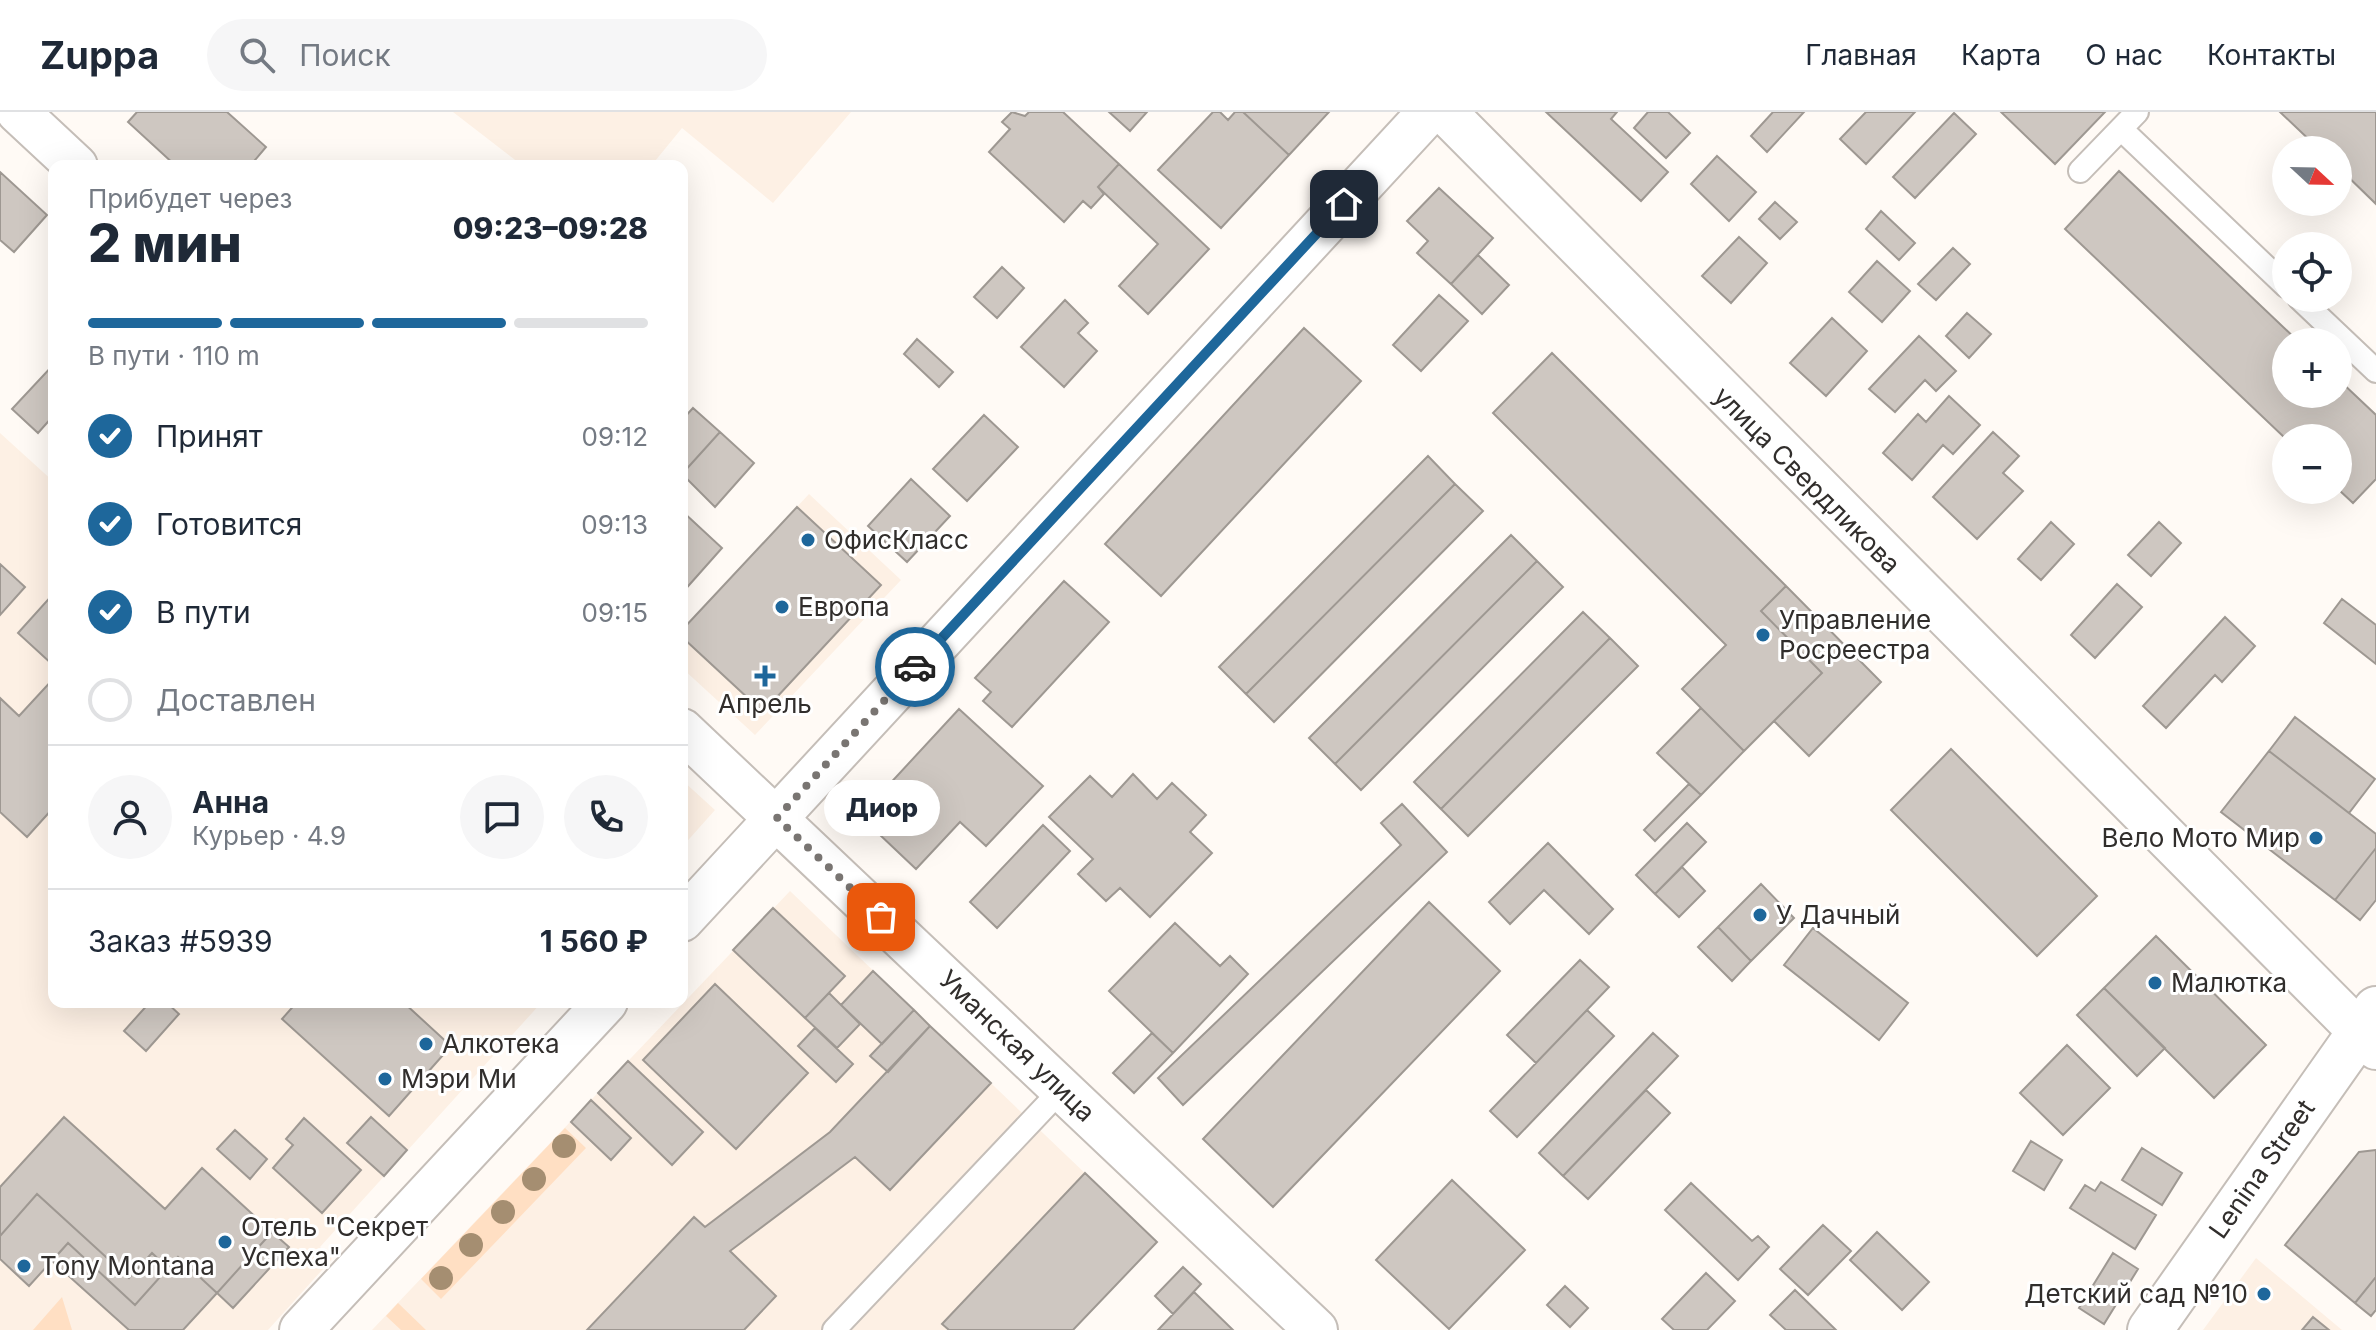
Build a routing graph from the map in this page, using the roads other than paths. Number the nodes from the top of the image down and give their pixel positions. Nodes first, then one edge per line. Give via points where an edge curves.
1 (18, 112) edge
2 (1429, 112) edge
3 (1445, 112) edge
4 (2137, 112) edge
5 (2121, 129) junction
6 (70, 160) edge
7 (2080, 171) dead end
8 (2272, 273) edge
9 (2314, 312) edge
10 (2376, 371) edge
11 (688, 736) edge
12 (777, 818) junction
13 (688, 914) edge
14 (600, 1008) edge
15 (2370, 1030) edge
16 (1062, 1089) junction
17 (301, 1330) edge
18 (834, 1330) edge
19 (1316, 1330) edge
20 (2150, 1330) edge

1 - 6 street
2 - 12 street
3 - 15 street, улица Свердликова
4 - 5 lane
5 - 7 lane
5 - 8 lane
9 - 10 lane
11 - 12 street, Уманская улица
12 - 13 street
12 - 16 street, Уманская улица
14 - 17 street
15 - 20 main road, Lenina Street
16 - 18 lane
16 - 19 street, Уманская улица

